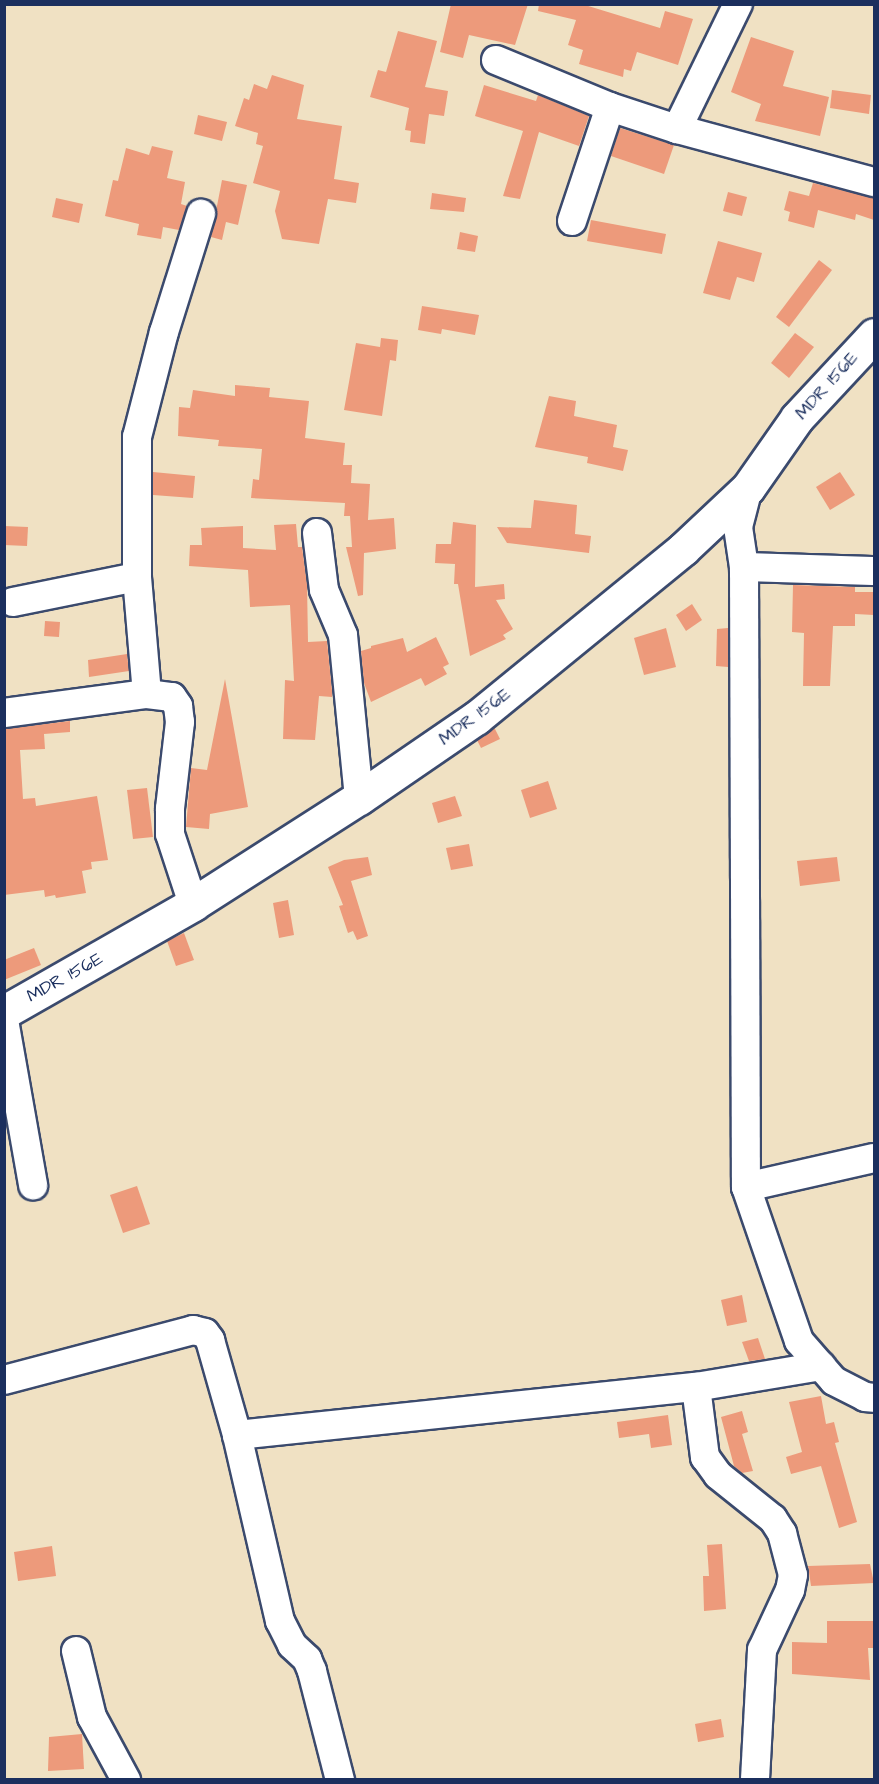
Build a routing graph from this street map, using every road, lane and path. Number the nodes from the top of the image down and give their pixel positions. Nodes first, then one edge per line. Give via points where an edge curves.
1 (738, 4) edge
2 (496, 60) dead end
3 (610, 107) junction
4 (677, 129) junction
5 (874, 182) edge
6 (201, 214) dead end
7 (572, 221) dead end
8 (874, 334) edge
9 (748, 488) junction
10 (317, 533) dead end
11 (744, 567) junction
12 (874, 571) edge
13 (137, 577) junction
14 (13, 602) dead end
15 (147, 694) junction
16 (4, 712) edge
17 (359, 798) junction
18 (193, 904) junction
19 (4, 1012) edge
20 (4, 1020) edge
21 (874, 1158) edge
22 (33, 1185) dead end
23 (746, 1187) junction
24 (820, 1366) junction
25 (4, 1380) edge
26 (696, 1387) junction
27 (874, 1398) edge
28 (237, 1435) junction
29 (76, 1651) dead end
30 (126, 1779) edge
31 (340, 1779) edge
32 (755, 1779) edge

1 - 4 street
2 - 3 street
3 - 4 street
3 - 7 street
4 - 5 street
6 - 13 street via 164,332 137,437
8 - 9 main road, MDR 156E via 796,418
9 - 11 street via 738,527
9 - 17 main road, MDR 156E via 581,635 476,718
10 - 17 street via 324,590 343,635
11 - 12 street
11 - 23 street
13 - 14 street
13 - 15 street
15 - 16 street
15 - 18 street via 172,697 178,706 170,834
17 - 18 main road, MDR 156E
18 - 19 main road, MDR 156E
20 - 22 street
21 - 23 street
23 - 24 street via 799,1341
24 - 26 street
24 - 27 street via 834,1382
25 - 28 street via 201,1330 210,1340
26 - 28 street
26 - 32 street via 705,1457 718,1475 773,1519 782,1533 793,1575 762,1650
28 - 31 street via 280,1621 312,1671
29 - 30 street via 93,1717

